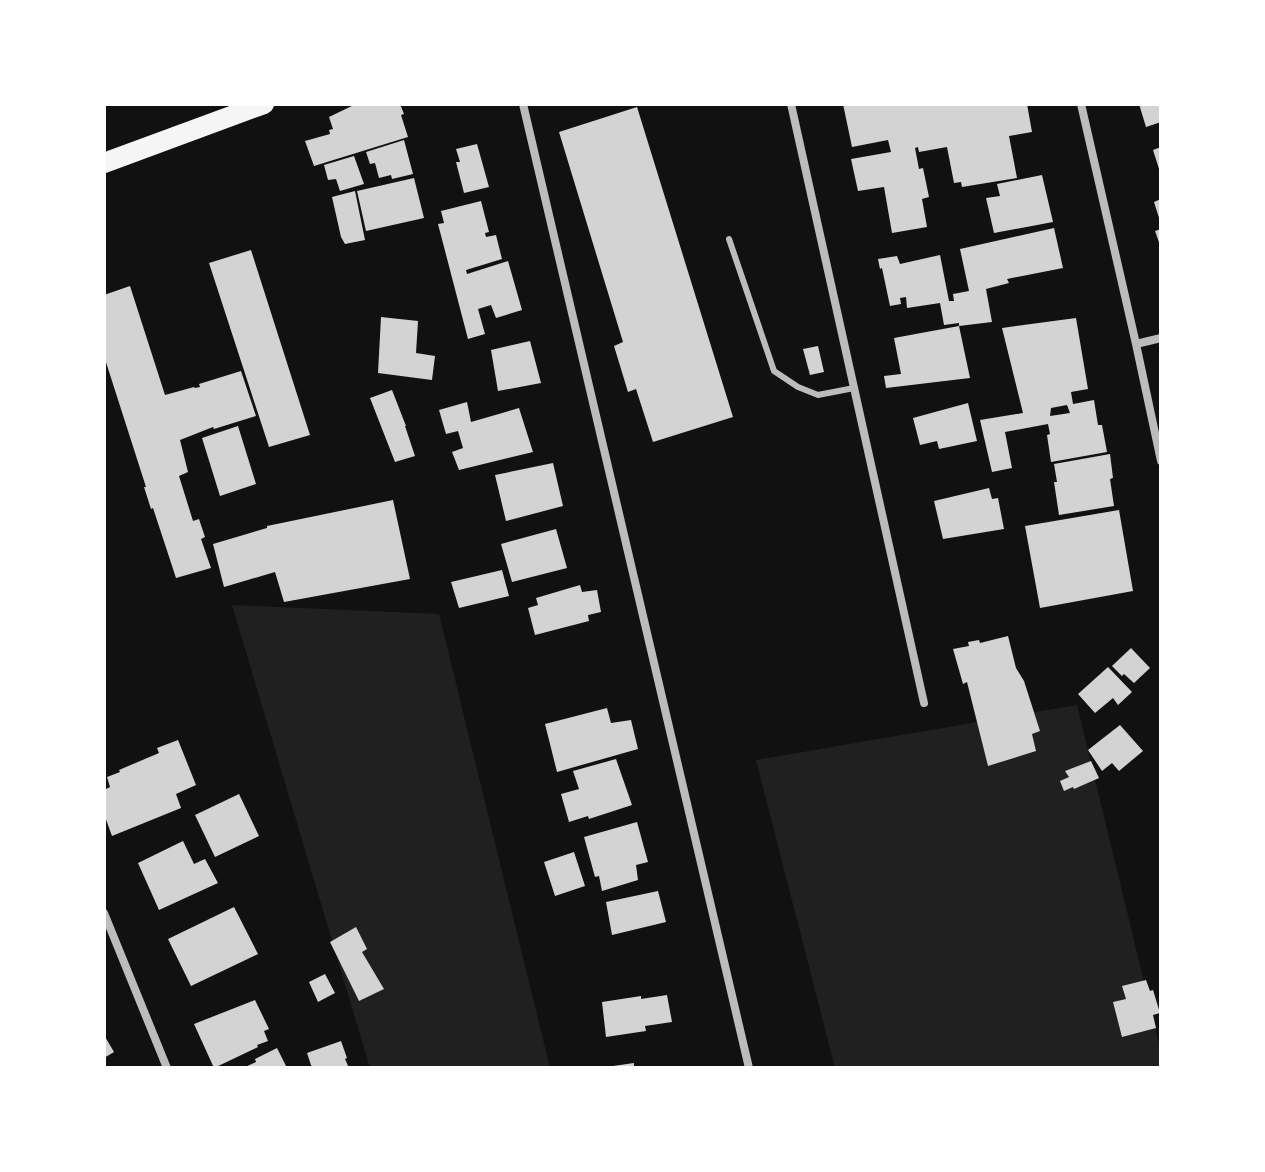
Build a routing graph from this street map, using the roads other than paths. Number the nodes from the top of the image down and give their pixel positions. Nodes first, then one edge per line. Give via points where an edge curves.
1 (264, 104) edge
2 (523, 104) edge
3 (791, 104) edge
4 (1081, 104) edge
5 (104, 163) edge
6 (729, 239) dead end
7 (1161, 338) edge
8 (1136, 344) junction
9 (854, 388) junction
10 (1161, 461) edge
11 (924, 703) dead end
12 (104, 913) edge
13 (167, 1068) edge
14 (749, 1068) edge

1 - 5 main road
2 - 14 street
3 - 9 street
4 - 8 street
6 - 9 lane via 774,371 818,395
7 - 8 street
8 - 10 street
9 - 11 street
12 - 13 street

